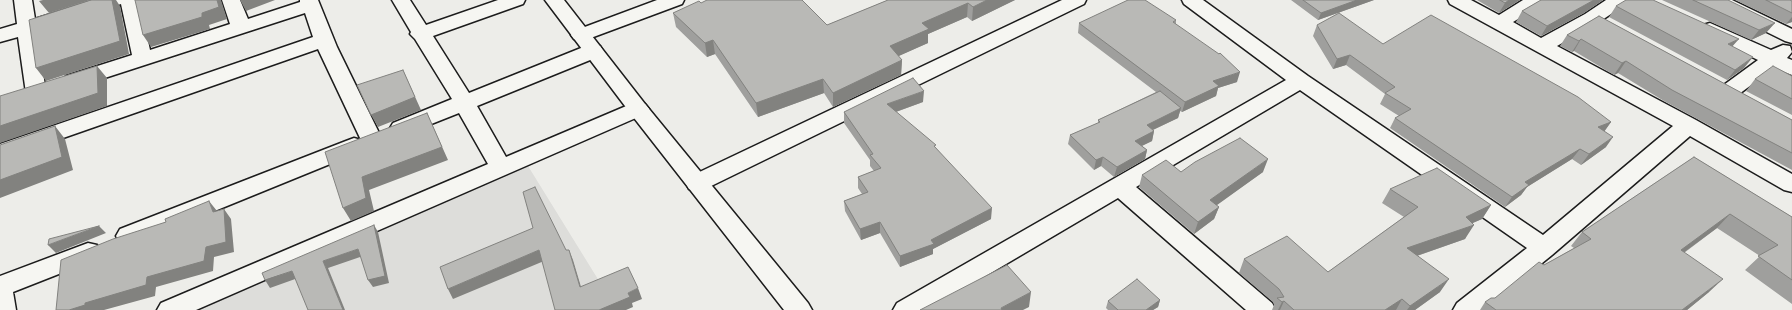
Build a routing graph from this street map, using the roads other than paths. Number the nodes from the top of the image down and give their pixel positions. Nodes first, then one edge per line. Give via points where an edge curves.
1 (23, 0) edge
2 (115, 0) edge
3 (130, 0) edge
4 (231, 0) edge
5 (400, 0) edge
6 (516, 0) edge
7 (554, 0) edge
8 (675, 0) edge
9 (1077, 0) edge
10 (1191, 0) edge
11 (1457, 0) edge
12 (1536, 0) edge
13 (1619, 0) edge
14 (1717, 0) edge
15 (310, 2) edge
16 (1592, 18) junction
17 (1692, 21) edge
18 (1499, 23) junction
19 (241, 27) junction
20 (26, 28) junction
21 (1612, 29) edge
22 (420, 34) junction
23 (0, 36) edge
24 (1792, 37) edge
25 (325, 40) junction
26 (587, 43) junction
27 (1792, 44) edge
28 (1541, 46) junction
29 (142, 58) junction
30 (1773, 58) junction
31 (1792, 68) edge
32 (1300, 81) junction
33 (464, 102) junction
34 (1750, 103) edge
35 (638, 109) junction
36 (1688, 125) junction
37 (371, 139) junction
38 (0, 152) edge
39 (501, 168) junction
40 (697, 183) junction
41 (1792, 184) edge
42 (1119, 186) junction
43 (1544, 248) junction
44 (0, 288) edge
45 (3, 310) edge
46 (170, 310) edge
47 (799, 310) edge
48 (906, 310) edge
49 (1262, 310) edge
50 (1466, 310) edge

1 - 20 street
2 - 20 street
3 - 29 street
4 - 19 street
5 - 22 street
6 - 22 street
7 - 26 street
8 - 26 street
9 - 40 street
10 - 32 street
11 - 18 street
12 - 18 street
13 - 16 street
14 - 24 street
15 - 19 street
15 - 25 street
16 - 21 street
16 - 28 street
17 - 30 street
18 - 28 street
19 - 29 street
20 - 23 street
20 - 29 street via 42,91
22 - 33 street
25 - 37 street
25 - 38 street
26 - 33 street
26 - 35 street
27 - 30 street
28 - 36 street
30 - 31 street
30 - 34 street via 1721,89
32 - 42 street
32 - 43 street
33 - 37 street
33 - 39 street
35 - 39 street
35 - 40 street
36 - 41 street
36 - 43 street
37 - 44 street
39 - 46 street
40 - 47 street
42 - 48 street
42 - 49 street
43 - 50 street
44 - 45 street

